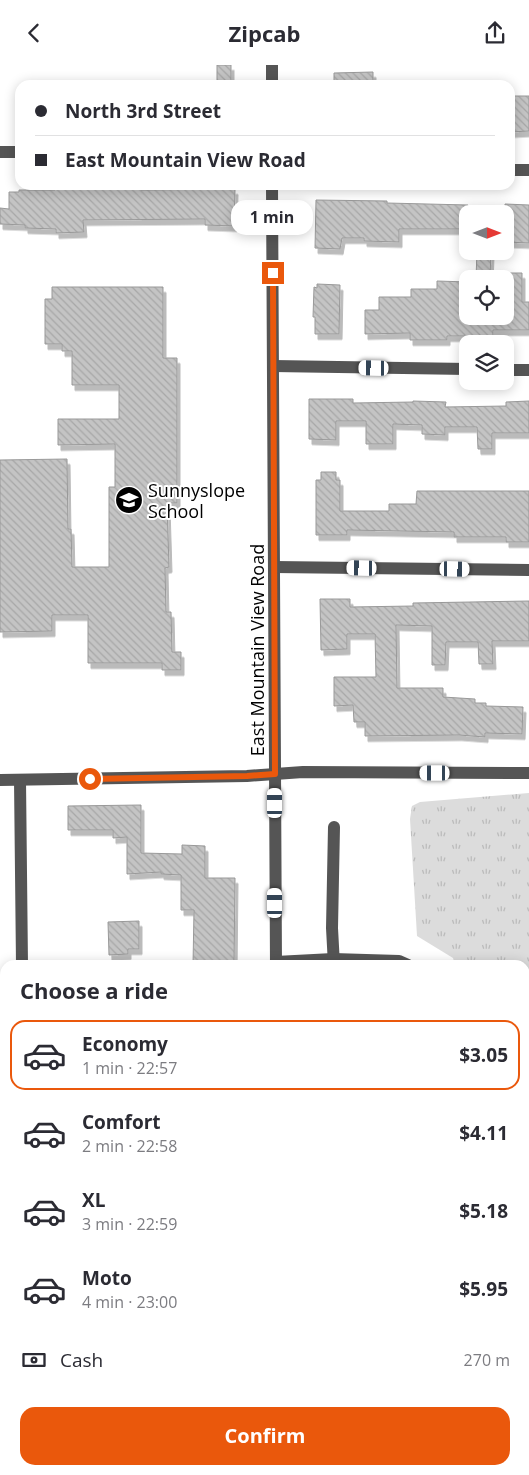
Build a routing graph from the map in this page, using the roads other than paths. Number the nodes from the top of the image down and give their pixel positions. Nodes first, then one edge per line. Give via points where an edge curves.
1 (272, 65) edge
2 (272, 80) edge
3 (0, 152) edge
4 (15, 152) edge
5 (515, 170) edge
6 (529, 170) edge
7 (272, 190) edge
8 (273, 366) junction
9 (459, 369) edge
10 (514, 370) edge
11 (529, 370) edge
12 (274, 567) junction
13 (529, 570) edge
14 (529, 773) edge
15 (275, 774) junction
16 (0, 780) edge
17 (20, 780) junction
18 (334, 827) dead end
19 (22, 960) edge
20 (276, 960) edge
21 (334, 960) edge

1 - 2 street
3 - 4 street
5 - 6 street
7 - 8 street, East Mountain View Road
8 - 9 street
8 - 12 street, East Mountain View Road
10 - 11 street
12 - 13 street
12 - 15 street, East Mountain View Road
14 - 15 street
15 - 17 street
15 - 20 street, East Mountain View Road
16 - 17 street
17 - 19 street
18 - 21 street

